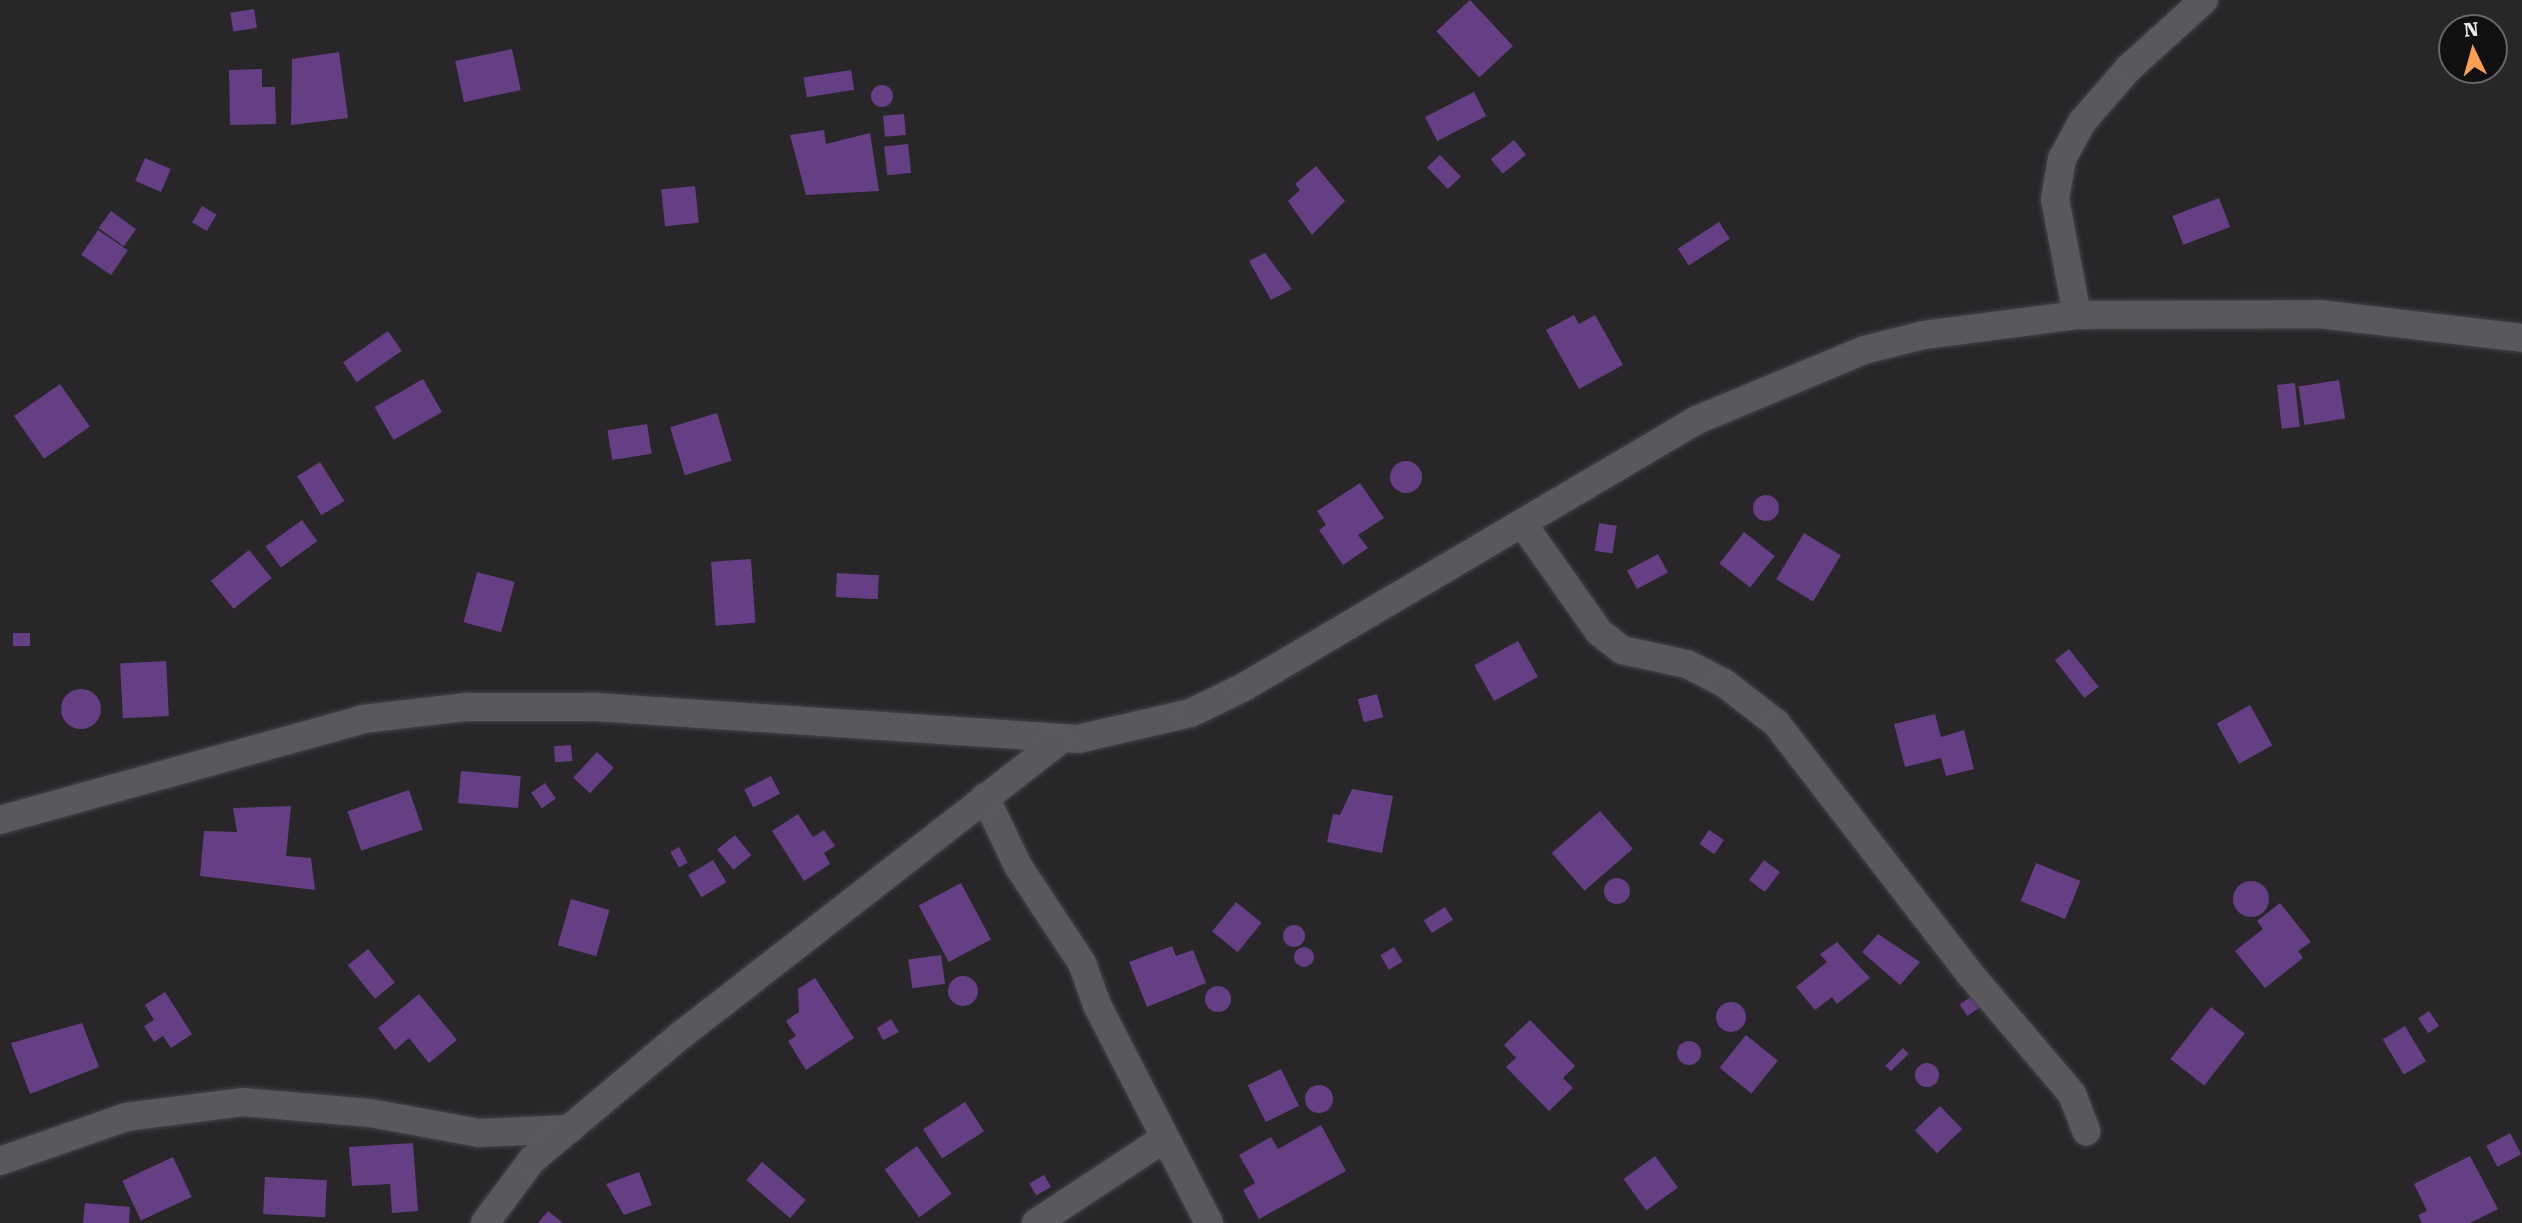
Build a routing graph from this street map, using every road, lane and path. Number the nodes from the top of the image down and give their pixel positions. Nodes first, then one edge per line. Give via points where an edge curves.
1 (2204, 0) edge
2 (2077, 315) junction
3 (2522, 338) edge
4 (1525, 527) junction
5 (1059, 741) junction
6 (985, 797) junction
7 (0, 820) edge
8 (570, 1129) junction
9 (2086, 1131) dead end
10 (1165, 1138) junction
11 (0, 1161) edge
12 (485, 1223) edge
13 (1036, 1223) edge
14 (1209, 1223) edge

1 - 2 street via 2129,68 2082,122 2062,159 2055,199
2 - 3 street via 2319,314
2 - 4 street via 1924,335 1807,370 1697,420
4 - 5 street via 1191,713
4 - 9 street via 1599,632 1622,650 1687,664 1724,682 1776,723 1970,974 2072,1094
5 - 6 street
5 - 7 street via 596,707 467,707 363,719
6 - 8 street
6 - 10 street via 1018,866 1082,963
8 - 11 street via 479,1133 370,1113 243,1102 126,1117
8 - 12 street via 532,1160
10 - 13 street
10 - 14 street

